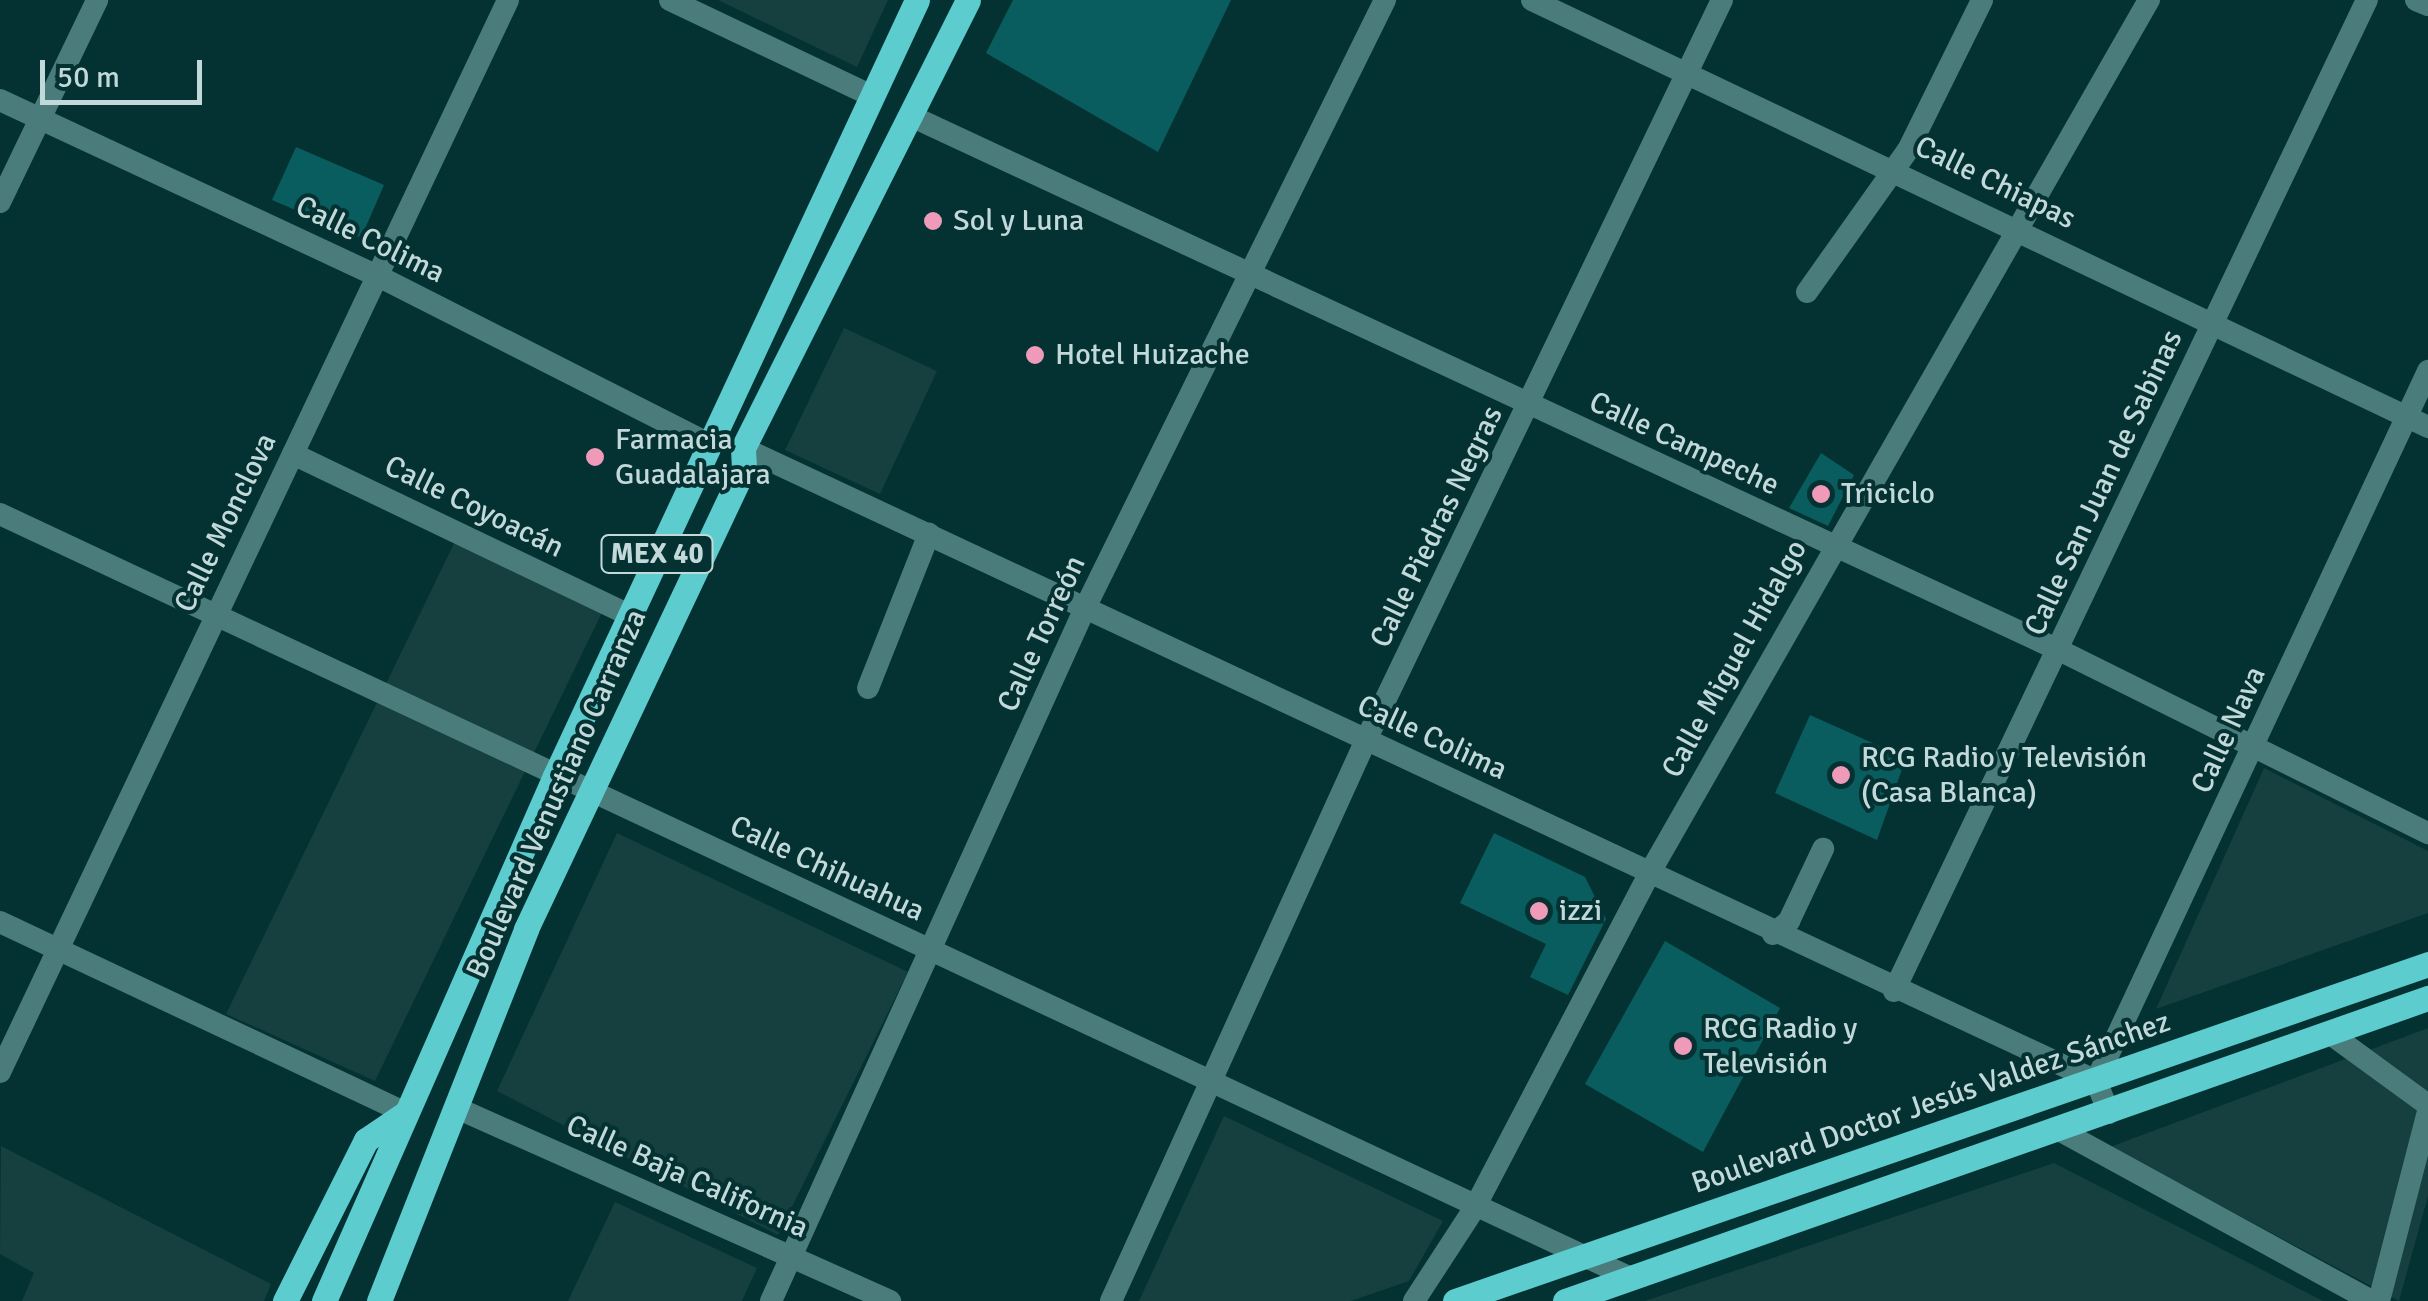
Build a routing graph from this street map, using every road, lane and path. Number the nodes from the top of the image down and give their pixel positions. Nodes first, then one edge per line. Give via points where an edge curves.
1 (96, 0) edge
2 (508, 0) edge
3 (670, 0) edge
4 (917, 0) edge
5 (968, 0) edge
6 (1385, 0) edge
7 (1532, 0) edge
8 (1722, 0) edge
9 (1982, 0) edge
10 (2150, 0) edge
11 (2366, 0) edge
12 (2416, 0) edge
13 (2428, 6) edge
14 (1686, 74) junction
15 (872, 96) junction
16 (0, 100) edge
17 (911, 116) junction
18 (40, 118) junction
19 (1896, 168) junction
20 (0, 202) edge
21 (2016, 228) junction
22 (378, 276) junction
23 (1252, 280) junction
24 (1807, 292) dead end
25 (2212, 323) junction
26 (2428, 371) edge
27 (1529, 405) junction
28 (2406, 416) junction
29 (2428, 426) edge
30 (709, 444) junction
31 (743, 448) junction
32 (293, 454) junction
33 (0, 514) edge
34 (928, 534) junction
35 (1832, 546) junction
36 (1086, 606) junction
37 (216, 613) junction
38 (628, 614) junction
39 (2059, 650) junction
40 (868, 688) dead end
41 (1366, 740) junction
42 (2256, 744) junction
43 (555, 776) junction
44 (589, 792) junction
45 (2428, 833) edge
46 (1823, 849) dead end
47 (1648, 874) junction
48 (0, 922) edge
49 (1773, 934) junction
50 (56, 949) junction
51 (932, 951) junction
52 (2428, 964) edge
53 (1894, 992) junction
54 (2428, 998) edge
55 (2332, 1035) junction
56 (0, 1072) edge
57 (2096, 1081) junction
58 (1214, 1084) junction
59 (2428, 1109) edge
60 (459, 1110) junction
61 (406, 1113) junction
62 (2110, 1113) junction
63 (2061, 1131) junction
64 (2423, 1145) edge
65 (1474, 1209) junction
66 (792, 1255) junction
67 (1587, 1255) junction
68 (1629, 1277) junction
69 (286, 1301) edge
70 (324, 1301) edge
71 (379, 1301) edge
72 (770, 1301) edge
73 (890, 1301) edge
74 (1112, 1301) edge
75 (1414, 1301) edge
76 (1455, 1301) edge
77 (1565, 1301) edge
78 (2372, 1301) edge
79 (2379, 1301) edge

1 - 18 street
2 - 22 street, Calle Monclova
3 - 15 street
4 - 15 main road, Boulevard Venustiano Carranza / MEX 40
5 - 17 main road, Boulevard Venustiano Carranza / MEX 40
6 - 23 street, Calle Torreón
7 - 14 street, Calle Chiapas
8 - 14 street, Calle Piedras Negras
9 - 19 street
10 - 21 street, Calle Miguel Hidalgo
11 - 25 street, Calle San Juan de Sabinas
12 - 13 street
14 - 19 street, Calle Chiapas
14 - 27 street, Calle Piedras Negras
15 - 30 main road, Boulevard Venustiano Carranza / MEX 40
16 - 18 street, Calle Colima
17 - 23 street, Calle Campeche
17 - 31 main road, Boulevard Venustiano Carranza / MEX 40
18 - 20 street
18 - 22 street, Calle Colima
19 - 21 street, Calle Chiapas
19 - 24 street
21 - 25 street, Calle Chiapas
21 - 35 street, Calle Miguel Hidalgo
22 - 30 street, Calle Colima
22 - 32 street, Calle Monclova
23 - 27 street, Calle Campeche
23 - 36 street, Calle Torreón
25 - 28 street, Calle Chiapas
25 - 39 street, Calle San Juan de Sabinas
26 - 28 street, Calle Nava
27 - 35 street, Calle Campeche
27 - 41 street, Calle Piedras Negras
28 - 29 street, Calle Chiapas
28 - 42 street, Calle Nava
30 - 38 main road, Boulevard Venustiano Carranza / MEX 40
31 - 34 street, Calle Colima
31 - 44 main road, Boulevard Venustiano Carranza / MEX 40 via 744,468
32 - 37 street, Calle Monclova
32 - 38 street, Calle Coyoacán
33 - 37 street, Calle Chihuahua
34 - 36 street, Calle Colima
34 - 40 street
35 - 39 street, Calle Campeche
35 - 47 street, Calle Miguel Hidalgo
36 - 41 street, Calle Colima
36 - 51 street, Calle Torreón
37 - 43 street, Calle Chihuahua
37 - 50 street, Calle Monclova
38 - 43 main road, Boulevard Venustiano Carranza / MEX 40
39 - 42 street, Calle Campeche
39 - 53 street, Calle San Juan de Sabinas
41 - 47 street, Calle Colima
41 - 58 street, Calle Piedras Negras
42 - 45 street, Calle Campeche
42 - 57 street, Calle Nava
43 - 44 street, Calle Chihuahua
43 - 61 main road, Boulevard Venustiano Carranza / MEX 40
44 - 51 street, Calle Chihuahua
44 - 60 main road, Boulevard Venustiano Carranza / MEX 40
46 - 49 street via 1789,921
47 - 49 street, Calle Colima
47 - 65 street, Calle Miguel Hidalgo
48 - 50 street
49 - 53 street, Calle Colima
50 - 56 street, Calle Monclova
50 - 61 street
51 - 58 street, Calle Chihuahua
51 - 66 street, Calle Torreón
52 - 57 main road, Boulevard Doctor Jesús Valdez Sánchez
53 - 57 street, Calle Colima
54 - 55 main road
55 - 59 street
55 - 62 main road
57 - 62 street
57 - 67 main road, Boulevard Doctor Jesús Valdez Sánchez
58 - 65 street, Calle Chihuahua
58 - 74 street, Calle Piedras Negras
59 - 64 street
60 - 66 street, Calle Baja California
60 - 71 main road, Boulevard Venustiano Carranza / MEX 40
61 - 69 main road via 366,1140
61 - 70 main road, Boulevard Venustiano Carranza
62 - 63 main road
63 - 68 main road
63 - 78 street
64 - 79 street
65 - 67 street, Calle Chihuahua
65 - 75 street, Calle Miguel Hidalgo
66 - 72 street, Calle Torreón
66 - 73 street, Calle Baja California
67 - 68 street, Calle Chihuahua
67 - 76 main road, Boulevard Doctor Jesús Valdez Sánchez
68 - 77 main road

